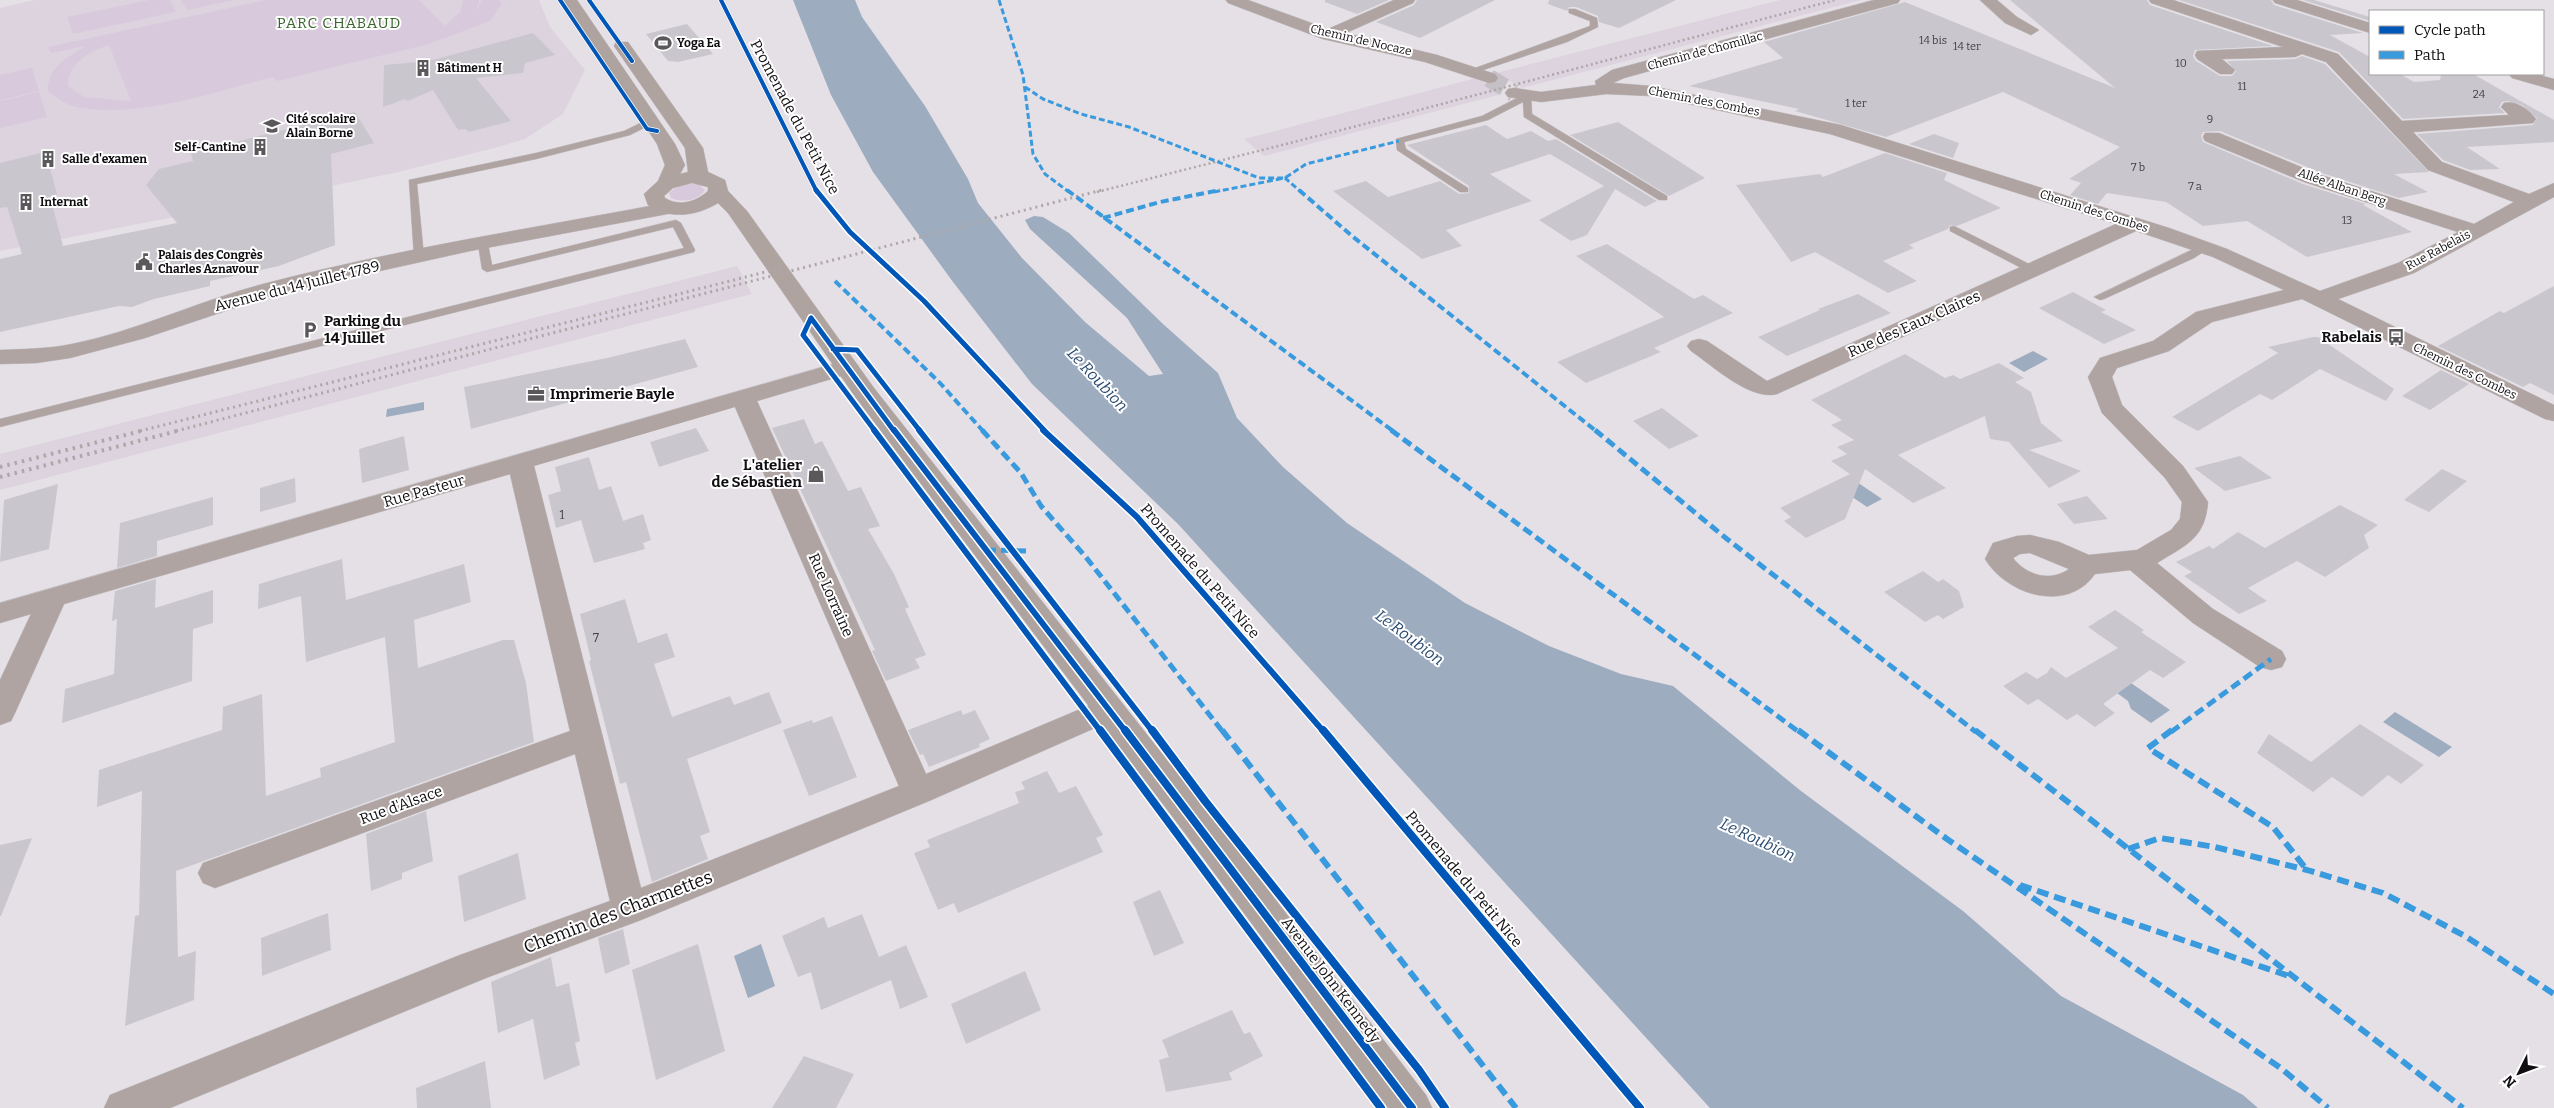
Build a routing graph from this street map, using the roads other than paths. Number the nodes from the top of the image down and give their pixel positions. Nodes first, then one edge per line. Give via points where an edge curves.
1 (569, 0) edge
2 (589, 0) edge
3 (1234, 0) edge
4 (1407, 0) edge
5 (1892, 0) edge
6 (1988, 0) edge
7 (2157, 0) edge
8 (2281, 0) edge
9 (1572, 11) dead end
10 (2369, 28) edge
11 (2031, 30) dead end
12 (1329, 35) junction
13 (2314, 52) junction
14 (2226, 70) dead end
15 (1471, 71) junction
16 (2521, 75) edge
17 (1489, 78) tunnel mouth
18 (2554, 85) edge
19 (1606, 89) junction
20 (1521, 95) junction
21 (2510, 107) dead end
22 (651, 122) junction
23 (2396, 126) junction
24 (2212, 136) dead end
25 (699, 177) junction
26 (662, 187) junction
27 (1464, 190) dead end
28 (2554, 190) edge
29 (718, 193) junction
30 (1663, 198) dead end
31 (2531, 202) junction
32 (680, 208) junction
33 (2134, 224) junction
34 (1954, 229) dead end
35 (2474, 231) junction
36 (538, 232) junction
37 (757, 242) junction
38 (483, 244) junction
39 (2204, 247) junction
40 (419, 257) junction
41 (2033, 270) junction
42 (2311, 295) junction
43 (2100, 297) dead end
44 (1698, 346) dead end
45 (0, 357) edge
46 (846, 367) junction
47 (744, 399) junction
48 (2554, 414) edge
49 (0, 423) edge
50 (520, 463) junction
51 (2136, 560) junction
52 (2086, 565) dead end
53 (53, 598) junction
54 (0, 613) edge
55 (2271, 660) dead end
56 (1109, 709) junction
57 (0, 713) edge
58 (587, 737) junction
59 (918, 792) junction
60 (214, 873) dead end
61 (629, 909) junction
62 (124, 1108) edge
63 (1412, 1108) edge

1 - 22 main road
2 - 25 main road via 694,148
3 - 12 street, Chemin de Nocaze
4 - 12 street
5 - 19 street, Chemin de Chomillac via 1618,74 1604,81
6 - 11 street via 2011,20
7 - 13 street
8 - 10 street
9 - 15 lane via 1594,20 1594,27
12 - 15 street, Chemin de Nocaze via 1414,53
13 - 14 street via 2203,55
13 - 23 street via 2332,58
15 - 17 street, Chemin de Nocaze
16 - 18 street
19 - 20 street via 1541,97
19 - 33 street, Chemin des Combes via 1651,90 1834,129
20 - 27 lane via 1485,118 1399,141 1402,150
20 - 30 lane via 1527,115
21 - 23 street via 2527,119
22 - 26 main road via 675,165
22 - 40 lane via 627,133 536,156 412,182
23 - 31 street via 2435,166
24 - 35 street, Allée Alban Berg via 2322,182 2437,216
25 - 26 main road via 685,178
25 - 29 main road, Avenue John Kennedy via 718,184
26 - 32 main road, Avenue John Kennedy via 654,194 655,201
26 - 36 street, Avenue du 14 Juillet 1789
28 - 31 street, Rue Rabelais
29 - 32 main road via 710,200
29 - 37 main road, Avenue John Kennedy via 745,220
31 - 35 street, Rue Rabelais
32 - 36 street, Avenue du 14 Juillet 1789
32 - 37 main road, Avenue John Kennedy via 717,218
33 - 39 street, Chemin des Combes
33 - 41 street, Rue des Eaux Claires
34 - 41 lane
35 - 42 street, Rue Rabelais via 2406,268
36 - 38 street, Avenue du 14 Juillet 1789
37 - 46 main road, Avenue John Kennedy
38 - 40 street, Avenue du 14 Juillet 1789
38 - 49 lane via 487,269 676,223 690,250
39 - 42 street, Chemin des Combes
39 - 43 lane
40 - 45 street, Avenue du 14 Juillet 1789 via 250,295 80,351 38,357
41 - 44 street, Rue des Eaux Claires via 1769,389 1757,386
42 - 48 street, Chemin des Combes
42 - 51 street, Rue Rabelais via 2204,317 2161,346 2108,363 2100,377 2111,408 2174,472 2195,502 2193,521 2181,536
46 - 47 street, Rue Pasteur
46 - 56 main road, Avenue John Kennedy
47 - 50 street, Rue Pasteur
47 - 59 street, Rue Lorraine
50 - 53 street, Rue Pasteur
50 - 58 street
51 - 52 street, Rue Rabelais
51 - 55 street via 2203,616
53 - 54 street, Rue Pasteur
53 - 57 street
56 - 59 street, Chemin des Charmettes
56 - 63 main road, Avenue John Kennedy
58 - 60 street, Rue d'Alsace
58 - 61 street
59 - 61 street, Chemin des Charmettes
61 - 62 street, Chemin des Charmettes via 474,966

